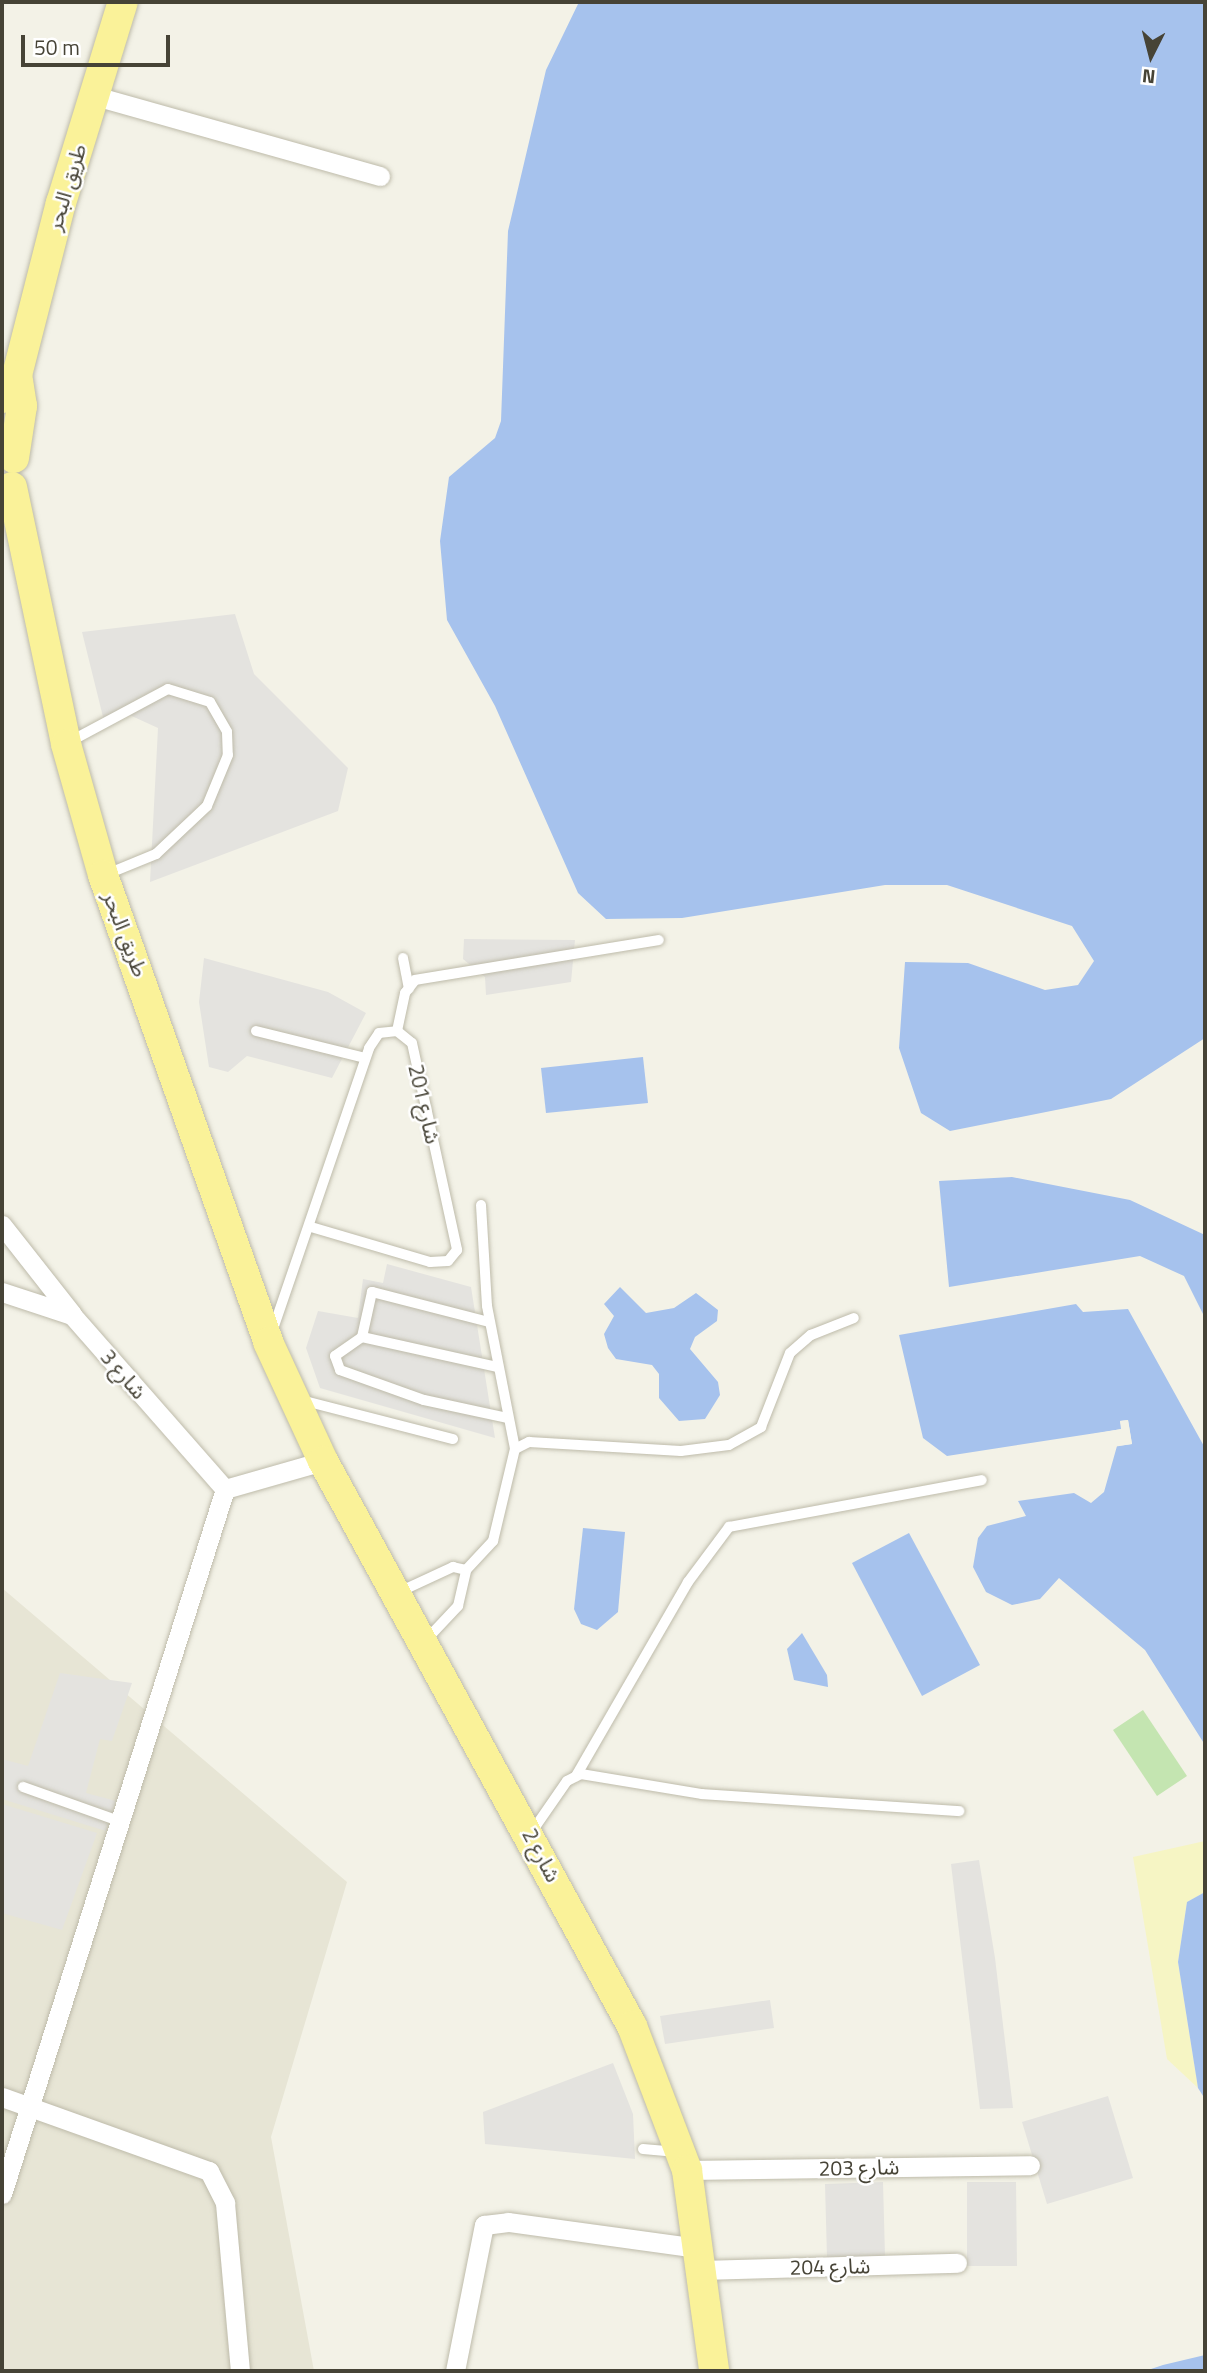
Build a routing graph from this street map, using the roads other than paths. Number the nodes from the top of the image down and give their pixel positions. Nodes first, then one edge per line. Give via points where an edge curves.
1 (123, 2) edge
2 (94, 96) junction
3 (380, 176) dead end
4 (10, 387) edge
5 (7, 471) edge
6 (66, 744) junction
7 (103, 875) junction
8 (659, 940) dead end
9 (404, 958) dead end
10 (409, 988) junction
11 (256, 1031) dead end
12 (397, 1031) junction
13 (365, 1058) junction
14 (481, 1205) dead end
15 (2, 1225) edge
16 (311, 1227) junction
17 (2, 1292) edge
18 (72, 1315) junction
19 (854, 1318) dead end
20 (489, 1322) junction
21 (362, 1337) junction
22 (268, 1342) junction
23 (497, 1367) junction
24 (286, 1384) junction
25 (508, 1418) junction
26 (453, 1439) dead end
27 (515, 1449) junction
28 (323, 1461) junction
29 (982, 1480) dead end
30 (225, 1489) junction
31 (466, 1570) junction
32 (395, 1594) junction
33 (423, 1643) junction
34 (576, 1776) junction
35 (23, 1787) dead end
36 (959, 1811) dead end
37 (122, 1822) junction
38 (531, 1833) junction
39 (2, 2097) edge
40 (33, 2106) junction
41 (643, 2149) dead end
42 (685, 2161) junction
43 (1030, 2165) dead end
44 (2, 2194) edge
45 (700, 2259) junction
46 (957, 2263) dead end
47 (240, 2371) edge
48 (455, 2371) edge
49 (714, 2371) edge

1 - 2 main road, طريق البحر
2 - 3 street
2 - 4 main road, طريق البحر
4 - 5 main road, طريق البحر via 22,406
5 - 6 main road, طريق البحر
6 - 7 main road, طريق البحر
6 - 7 lane via 168,689 210,702 228,732 228,755 207,806 156,854
7 - 22 main road, طريق البحر
8 - 10 lane via 440,972
9 - 10 lane
10 - 12 lane
11 - 13 lane
12 - 13 lane via 379,1033
12 - 16 lane, شارع 201 via 412,1043 457,1250 448,1261 429,1262
13 - 16 lane
14 - 20 lane
15 - 18 street, شارع 3
16 - 22 lane
17 - 18 street
18 - 30 street, شارع 3
19 - 27 lane via 811,1335 790,1353 761,1427 729,1445 681,1451 529,1442
20 - 21 lane via 372,1292
20 - 23 lane
21 - 23 lane
21 - 25 lane via 335,1356 340,1370 424,1400
22 - 24 main road, طريق البحر
23 - 25 lane
24 - 26 lane
24 - 28 main road, شارع 2
25 - 27 lane
27 - 31 lane via 493,1541
28 - 30 street
28 - 32 main road, شارع 2
29 - 34 lane via 729,1527 688,1582
30 - 37 street
31 - 32 lane via 453,1567
31 - 33 lane via 458,1606
32 - 33 main road, شارع 2
33 - 38 main road, شارع 2
34 - 36 lane via 702,1794
34 - 38 lane
35 - 37 lane
37 - 40 street
38 - 42 main road, شارع 2 via 632,2026
39 - 40 street
40 - 44 street
40 - 47 street via 209,2171 225,2203
41 - 42 lane
42 - 43 street, شارع 203
42 - 45 main road, شارع 2
45 - 46 street, شارع 204
45 - 48 street, شارع 204 via 508,2222 484,2225
45 - 49 main road, شارع 2

